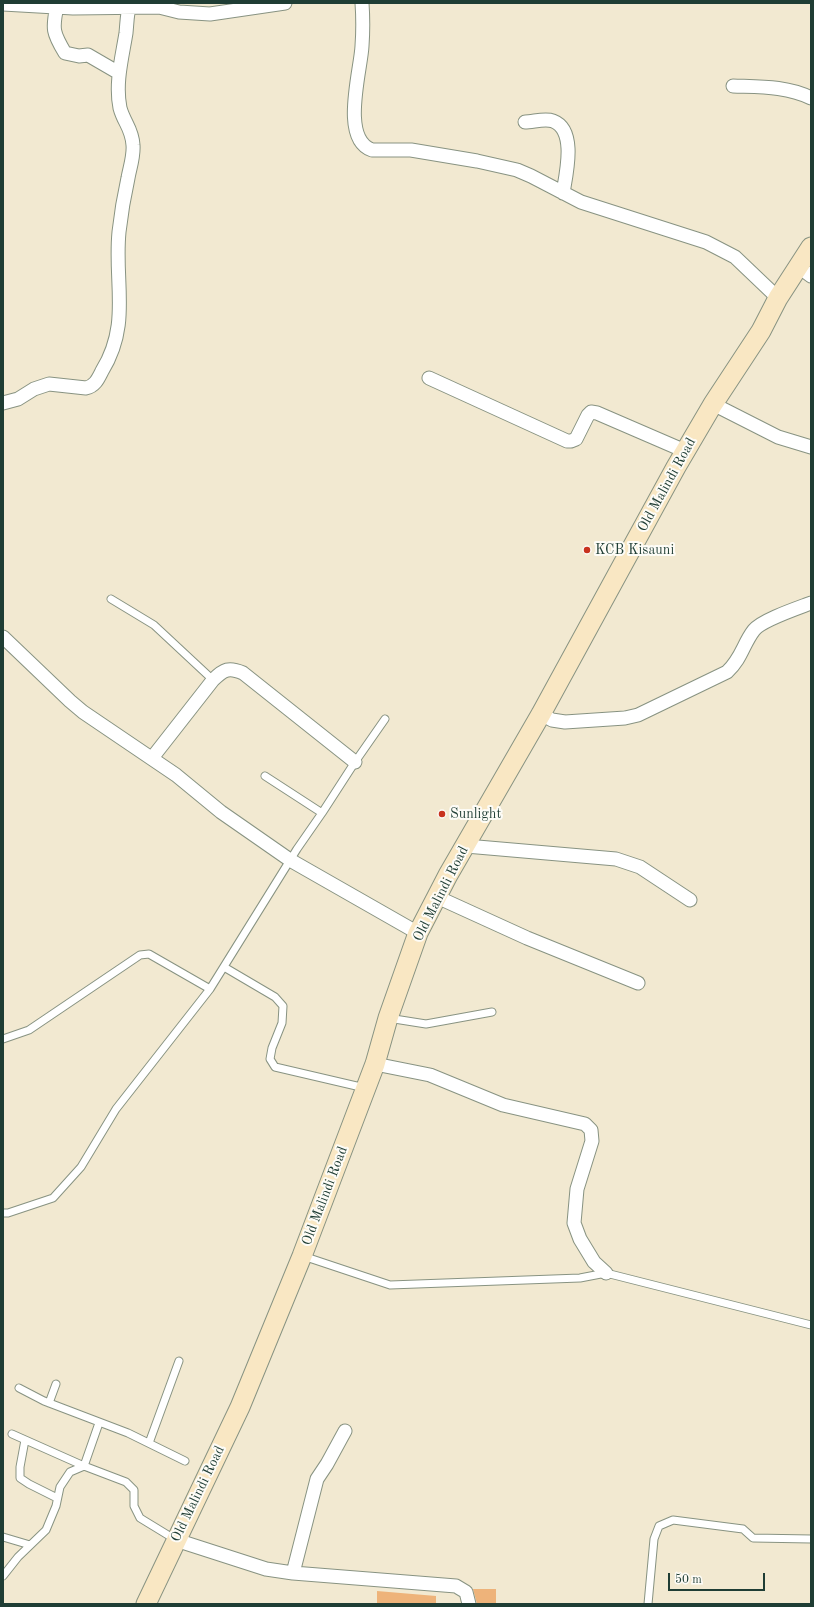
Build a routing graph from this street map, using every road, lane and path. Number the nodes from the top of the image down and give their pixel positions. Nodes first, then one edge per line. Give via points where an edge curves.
1 (285, 3) edge
2 (362, 3) edge
3 (3, 4) edge
4 (129, 5) edge
5 (57, 6) junction
6 (119, 73) junction
7 (733, 86) dead end
8 (811, 98) edge
9 (525, 122) dead end
10 (563, 193) junction
11 (811, 247) edge
12 (805, 272) edge
13 (778, 298) junction
14 (428, 378) dead end
15 (3, 403) edge
16 (713, 404) junction
17 (811, 447) edge
18 (685, 451) junction
19 (111, 599) dead end
20 (811, 603) edge
21 (3, 637) edge
22 (212, 680) junction
23 (541, 714) junction
24 (385, 720) dead end
25 (152, 758) junction
26 (355, 762) junction
27 (265, 776) dead end
28 (322, 814) junction
29 (466, 846) junction
30 (290, 860) junction
31 (437, 897) junction
32 (690, 900) dead end
33 (418, 933) junction
34 (224, 967) junction
35 (638, 983) dead end
36 (210, 989) junction
37 (492, 1012) dead end
38 (388, 1018) junction
39 (3, 1039) edge
40 (375, 1064) junction
41 (366, 1088) junction
42 (3, 1213) edge
43 (302, 1256) junction
44 (606, 1274) junction
45 (811, 1325) edge
46 (180, 1361) dead end
47 (56, 1384) dead end
48 (19, 1388) dead end
49 (49, 1402) junction
50 (99, 1423) junction
51 (344, 1431) dead end
52 (12, 1434) dead end
53 (25, 1440) junction
54 (149, 1443) junction
55 (185, 1461) dead end
56 (84, 1466) junction
57 (58, 1498) junction
58 (3, 1537) edge
59 (811, 1539) edge
60 (176, 1540) junction
61 (30, 1545) junction
62 (293, 1573) junction
63 (3, 1576) edge
64 (146, 1604) edge
65 (469, 1604) edge
66 (648, 1604) edge

1 - 4 street via 210,14
2 - 10 street via 362,46 354,109 357,132 367,148 412,150 502,166 531,176
3 - 5 street
4 - 5 street via 74,8
4 - 6 street
5 - 6 street via 53,24 55,37 65,53 88,55
6 - 15 street via 120,110 130,128 133,146 118,245 120,308 117,338 106,364 96,382 90,387 49,384 34,389 18,399
7 - 8 street via 787,89
9 - 10 street via 551,120 559,125 566,135 567,159
10 - 13 street via 581,202 719,248 735,257
11 - 12 main road, Old Malindi Road
12 - 13 main road, Old Malindi Road
13 - 16 main road, Old Malindi Road via 761,331
14 - 18 street via 567,440 576,439 591,412
16 - 17 street via 778,437
16 - 18 main road, Old Malindi Road
18 - 23 main road, Old Malindi Road
19 - 22 lane via 154,625
20 - 23 street via 759,625 750,635 740,657 727,672 638,714 625,718 565,722 552,720
21 - 25 street via 83,712
22 - 25 street
22 - 26 street via 220,672 228,669 243,673
23 - 29 main road, Old Malindi Road
24 - 26 lane
25 - 30 street via 221,812
26 - 28 lane
27 - 28 lane
28 - 30 lane
29 - 31 main road, Old Malindi Road
29 - 32 street via 616,860 640,867
30 - 33 street
30 - 34 lane
31 - 33 main road, Old Malindi Road
31 - 35 street via 527,938
33 - 38 main road, Old Malindi Road
34 - 36 lane
34 - 41 lane via 275,997 283,1006 282,1023 270,1060 275,1067
36 - 39 lane via 149,954 140,955 29,1030
36 - 42 lane via 116,1109 81,1168 53,1198
37 - 38 lane via 426,1024
38 - 40 main road, Old Malindi Road
40 - 41 main road, Old Malindi Road
40 - 44 street via 430,1075 503,1105 585,1124 591,1130 592,1141 577,1189 574,1223 594,1262
41 - 43 main road, Old Malindi Road
43 - 44 lane via 390,1285 580,1278
43 - 60 main road, Old Malindi Road via 240,1407
44 - 45 lane
46 - 54 lane
47 - 49 lane
48 - 49 lane
49 - 50 lane
50 - 54 lane
50 - 56 lane
51 - 62 street via 317,1479
52 - 53 lane
53 - 56 lane
53 - 57 lane via 20,1478
54 - 55 lane
56 - 57 lane via 70,1472 60,1487
56 - 60 lane via 126,1482 134,1490 134,1506 140,1518
57 - 61 lane via 46,1530
58 - 61 lane
59 - 66 lane via 753,1538 743,1529 673,1520 659,1526 654,1539
60 - 62 street via 266,1568
60 - 64 main road, Old Malindi Road
61 - 63 lane
62 - 65 street via 456,1586 466,1592

